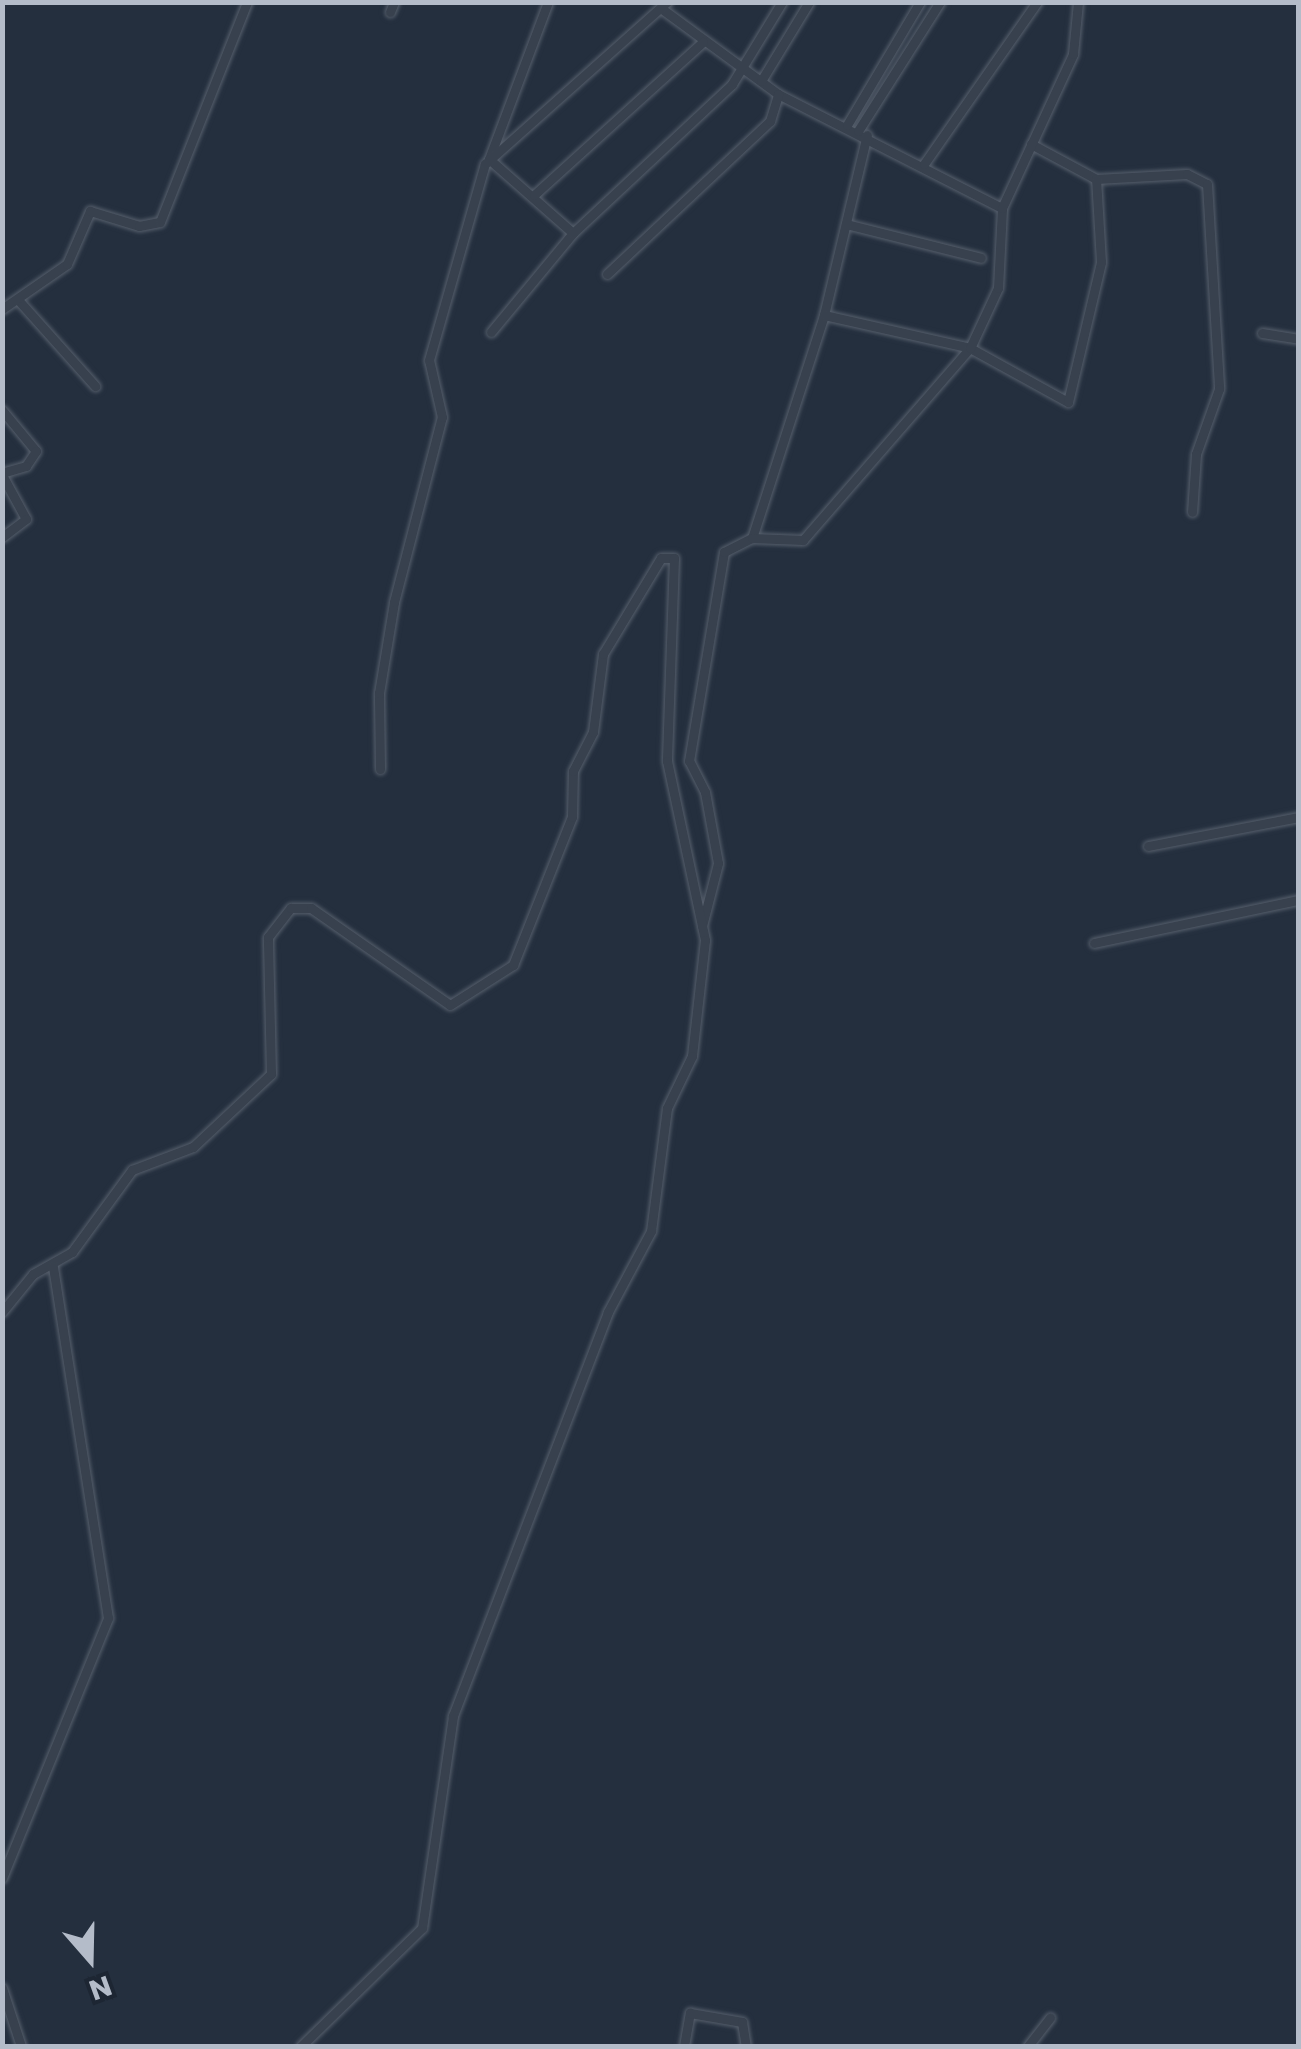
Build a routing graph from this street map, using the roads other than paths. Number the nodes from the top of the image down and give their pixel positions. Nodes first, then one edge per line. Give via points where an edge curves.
1 (247, 2) edge
2 (548, 2) edge
3 (782, 2) edge
4 (809, 2) edge
5 (920, 2) edge
6 (940, 2) edge
7 (1037, 2) edge
8 (1078, 2) edge
9 (664, 6) edge
10 (703, 42) junction
11 (741, 64) junction
12 (761, 81) junction
13 (778, 94) junction
14 (847, 125) junction
15 (863, 133) junction
16 (1031, 144) junction
17 (489, 159) junction
18 (924, 164) junction
19 (1096, 179) junction
20 (534, 195) junction
21 (1002, 208) junction
22 (846, 224) junction
23 (573, 233) junction
24 (981, 258) dead end
25 (607, 274) dead end
26 (20, 302) junction
27 (2, 309) edge
28 (824, 315) junction
29 (491, 332) dead end
30 (1262, 332) dead end
31 (1298, 340) edge
32 (970, 348) junction
33 (95, 386) dead end
34 (2, 410) edge
35 (2, 474) edge
36 (1192, 512) dead end
37 (2, 537) edge
38 (752, 538) junction
39 (380, 769) dead end
40 (1298, 816) edge
41 (1148, 846) dead end
42 (1298, 900) edge
43 (702, 926) junction
44 (1094, 943) dead end
45 (53, 1266) junction
46 (2, 1312) edge
47 (2, 1878) edge
48 (2, 1988) edge
49 (1050, 2018) dead end
50 (23, 2046) edge
51 (300, 2046) edge
52 (684, 2046) edge
53 (746, 2046) edge
54 (1028, 2046) edge

1 - 26 street via 160,222 139,226 90,211 67,264
2 - 17 street
3 - 11 street
4 - 12 street
5 - 14 street
6 - 15 street
7 - 18 street
8 - 16 street via 1073,54
9 - 10 street
9 - 17 street
10 - 11 street
10 - 20 street
11 - 12 street
11 - 23 street via 732,84
12 - 13 street
13 - 14 street
13 - 25 street via 770,121
14 - 15 street
15 - 18 street
15 - 22 street
16 - 19 street
16 - 21 street
17 - 20 street
17 - 39 street via 429,360 442,416 394,602 379,693
18 - 21 street
19 - 32 street via 1101,262 1068,402
19 - 36 street via 1194,176 1211,193 1219,389 1196,454
20 - 23 street
21 - 32 street via 998,288
22 - 24 street
22 - 28 street
23 - 29 street
26 - 27 street
26 - 33 street
28 - 32 street
28 - 38 street
30 - 31 street
32 - 38 street via 802,540
34 - 35 street via 36,451 26,466
35 - 37 street via 26,519
38 - 43 street via 724,552 689,762 705,792 718,864
40 - 41 street
42 - 44 street
43 - 45 street via 668,761 678,568 668,556 602,654 593,732 573,771 572,818 513,965 450,1005 311,908 292,908 268,937 271,1074 194,1147 132,1170
43 - 51 street via 692,1056 667,1108 651,1231 608,1312 452,1716 422,1928
45 - 46 street via 33,1274
45 - 47 street via 108,1618
48 - 50 street
49 - 54 street
52 - 53 street via 690,2013 742,2022

